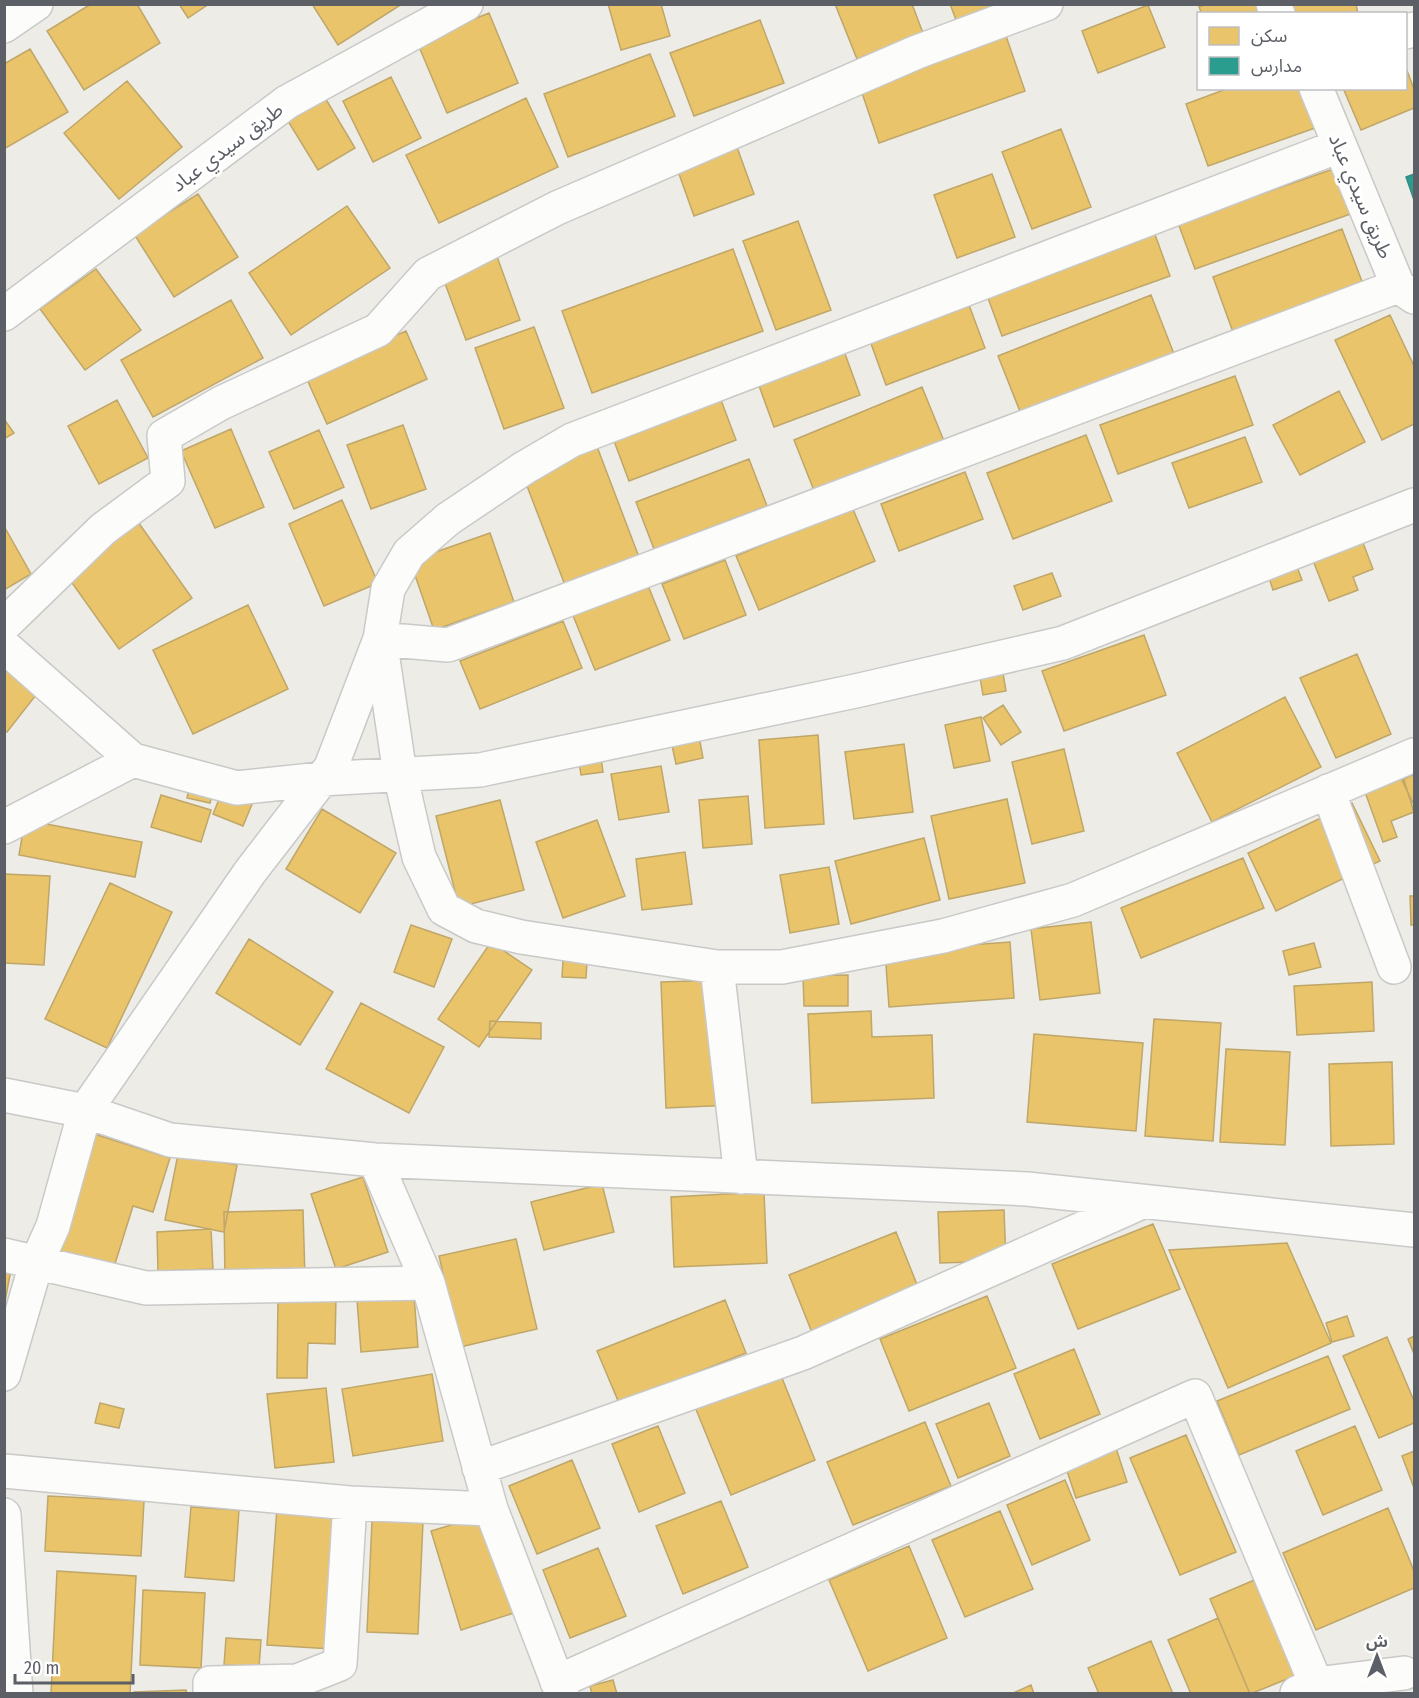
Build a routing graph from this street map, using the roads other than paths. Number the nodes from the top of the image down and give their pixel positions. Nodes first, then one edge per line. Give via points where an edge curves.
1 (36, 4) edge
2 (466, 4) edge
3 (1046, 4) edge
4 (4, 26) edge
5 (1317, 90) edge
6 (1339, 146) junction
7 (1406, 291) edge
8 (4, 314) edge
9 (1414, 505) edge
10 (4, 625) edge
11 (380, 639) junction
12 (4, 646) edge
13 (1414, 755) edge
14 (133, 760) junction
15 (400, 774) junction
16 (321, 779) junction
17 (1328, 791) junction
18 (4, 827) edge
19 (717, 967) junction
20 (1394, 967) dead end
21 (4, 1095) edge
22 (85, 1111) junction
23 (375, 1160) junction
24 (741, 1177) junction
25 (1142, 1202) junction
26 (1414, 1230) edge
27 (4, 1255) edge
28 (36, 1264) junction
29 (428, 1283) junction
30 (4, 1374) edge
31 (478, 1468) junction
32 (4, 1471) edge
33 (350, 1503) junction
34 (491, 1509) junction
35 (4, 1515) edge
36 (1404, 1673) dead end
37 (560, 1688) edge
38 (1306, 1689) edge
39 (16, 1694) edge
40 (210, 1694) edge

1 - 4 street
2 - 8 street, طريق سيدي عباد via 287,102
3 - 10 street via 917,52 568,203 428,274 378,330 220,403 164,436 168,481 103,529
5 - 6 street, طريق سيدي عباد
6 - 7 street, طريق سيدي عباد
6 - 11 street via 572,440 448,519 409,553 388,589
7 - 11 street via 448,645
9 - 15 street via 1063,643 480,770
11 - 15 street
11 - 16 street via 331,767
12 - 14 street
13 - 17 street
14 - 16 street via 237,788
14 - 18 street
15 - 16 street
15 - 19 street via 419,857 444,909 476,926 521,937
16 - 22 street via 250,872
17 - 19 street via 1073,900 943,936 794,964
17 - 20 street
19 - 24 street
21 - 22 street
22 - 23 street via 170,1140
22 - 28 street via 53,1226
23 - 24 street
23 - 29 street
24 - 25 street via 1028,1189
25 - 26 street
25 - 31 street via 803,1353
27 - 28 street
28 - 29 street via 146,1288
28 - 30 street
29 - 31 street
31 - 34 street
32 - 33 street
33 - 34 street
33 - 40 street via 340,1664 297,1681 210,1683
34 - 37 street
35 - 39 street
36 - 38 street
37 - 38 street via 1195,1396

